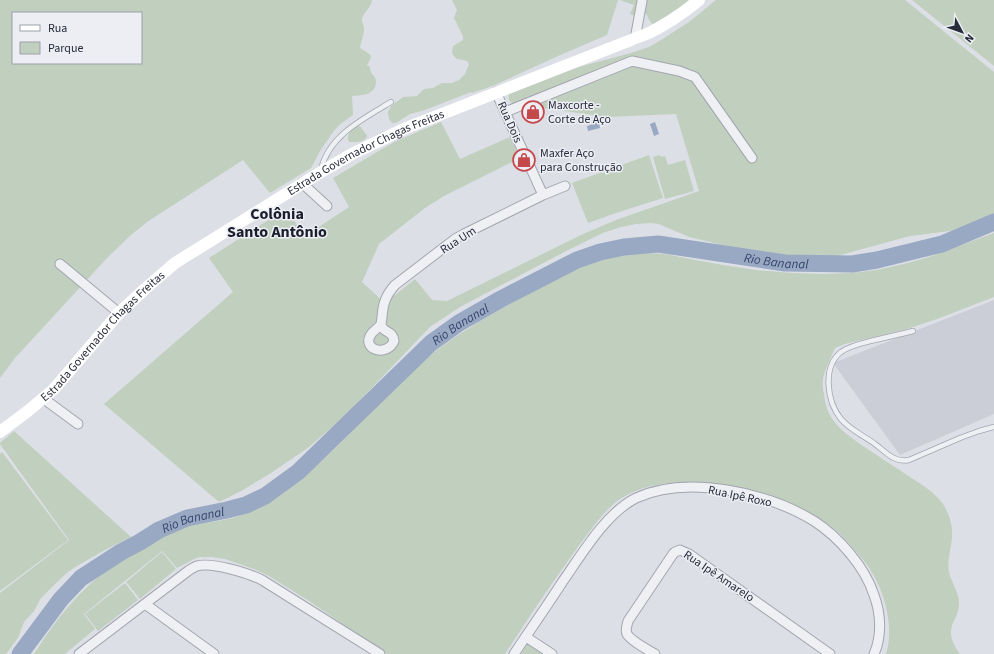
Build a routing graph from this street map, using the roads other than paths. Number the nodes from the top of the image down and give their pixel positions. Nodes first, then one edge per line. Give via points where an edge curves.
1 (642, 0) edge
2 (699, 0) edge
3 (634, 39) junction
4 (496, 92) junction
5 (391, 102) dead end
6 (505, 112) junction
7 (752, 158) dead end
8 (321, 172) junction
9 (302, 183) junction
10 (565, 186) dead end
11 (543, 195) junction
12 (327, 206) dead end
13 (60, 264) dead end
14 (119, 313) junction
15 (381, 324) dead end
16 (913, 331) dead end
17 (44, 398) junction
18 (78, 424) dead end
19 (994, 427) edge
20 (0, 432) edge
21 (145, 604) junction
22 (526, 637) junction
23 (79, 654) edge
24 (214, 654) edge
25 (380, 654) edge
26 (514, 654) edge
27 (552, 654) edge
28 (655, 654) edge
29 (830, 654) edge
30 (874, 654) edge

1 - 3 street
2 - 3 main road, Estrada Governador Chagas Freitas via 662,26
3 - 4 main road, Estrada Governador Chagas Freitas
4 - 6 street, Rua Dois
4 - 8 main road, Estrada Governador Chagas Freitas via 406,128
5 - 8 lane via 342,135 328,151
6 - 7 street via 632,61 695,77
6 - 11 street, Rua Dois
8 - 9 main road, Estrada Governador Chagas Freitas
9 - 12 street
9 - 14 main road, Estrada Governador Chagas Freitas via 175,263
10 - 11 street, Rua Um
11 - 15 street, Rua Um via 464,234 409,274 388,294
13 - 14 street
14 - 17 main road, Estrada Governador Chagas Freitas
16 - 19 lane via 850,347 833,361 828,381 830,396 840,418 891,457 903,461
17 - 18 street
17 - 20 main road, Estrada Governador Chagas Freitas
21 - 23 street
21 - 24 street
21 - 25 street via 192,568 209,565 220,567 262,580
22 - 26 street, Rua Ipê Roxo
22 - 27 street
22 - 30 street, Rua Ipê Roxo via 583,552 618,510 636,498 657,491 688,487 715,488 779,504 815,522 832,535 862,569 871,585 879,618 879,636
28 - 29 street, Rua Ipê Amarelo via 631,639 626,627 673,554 680,550

